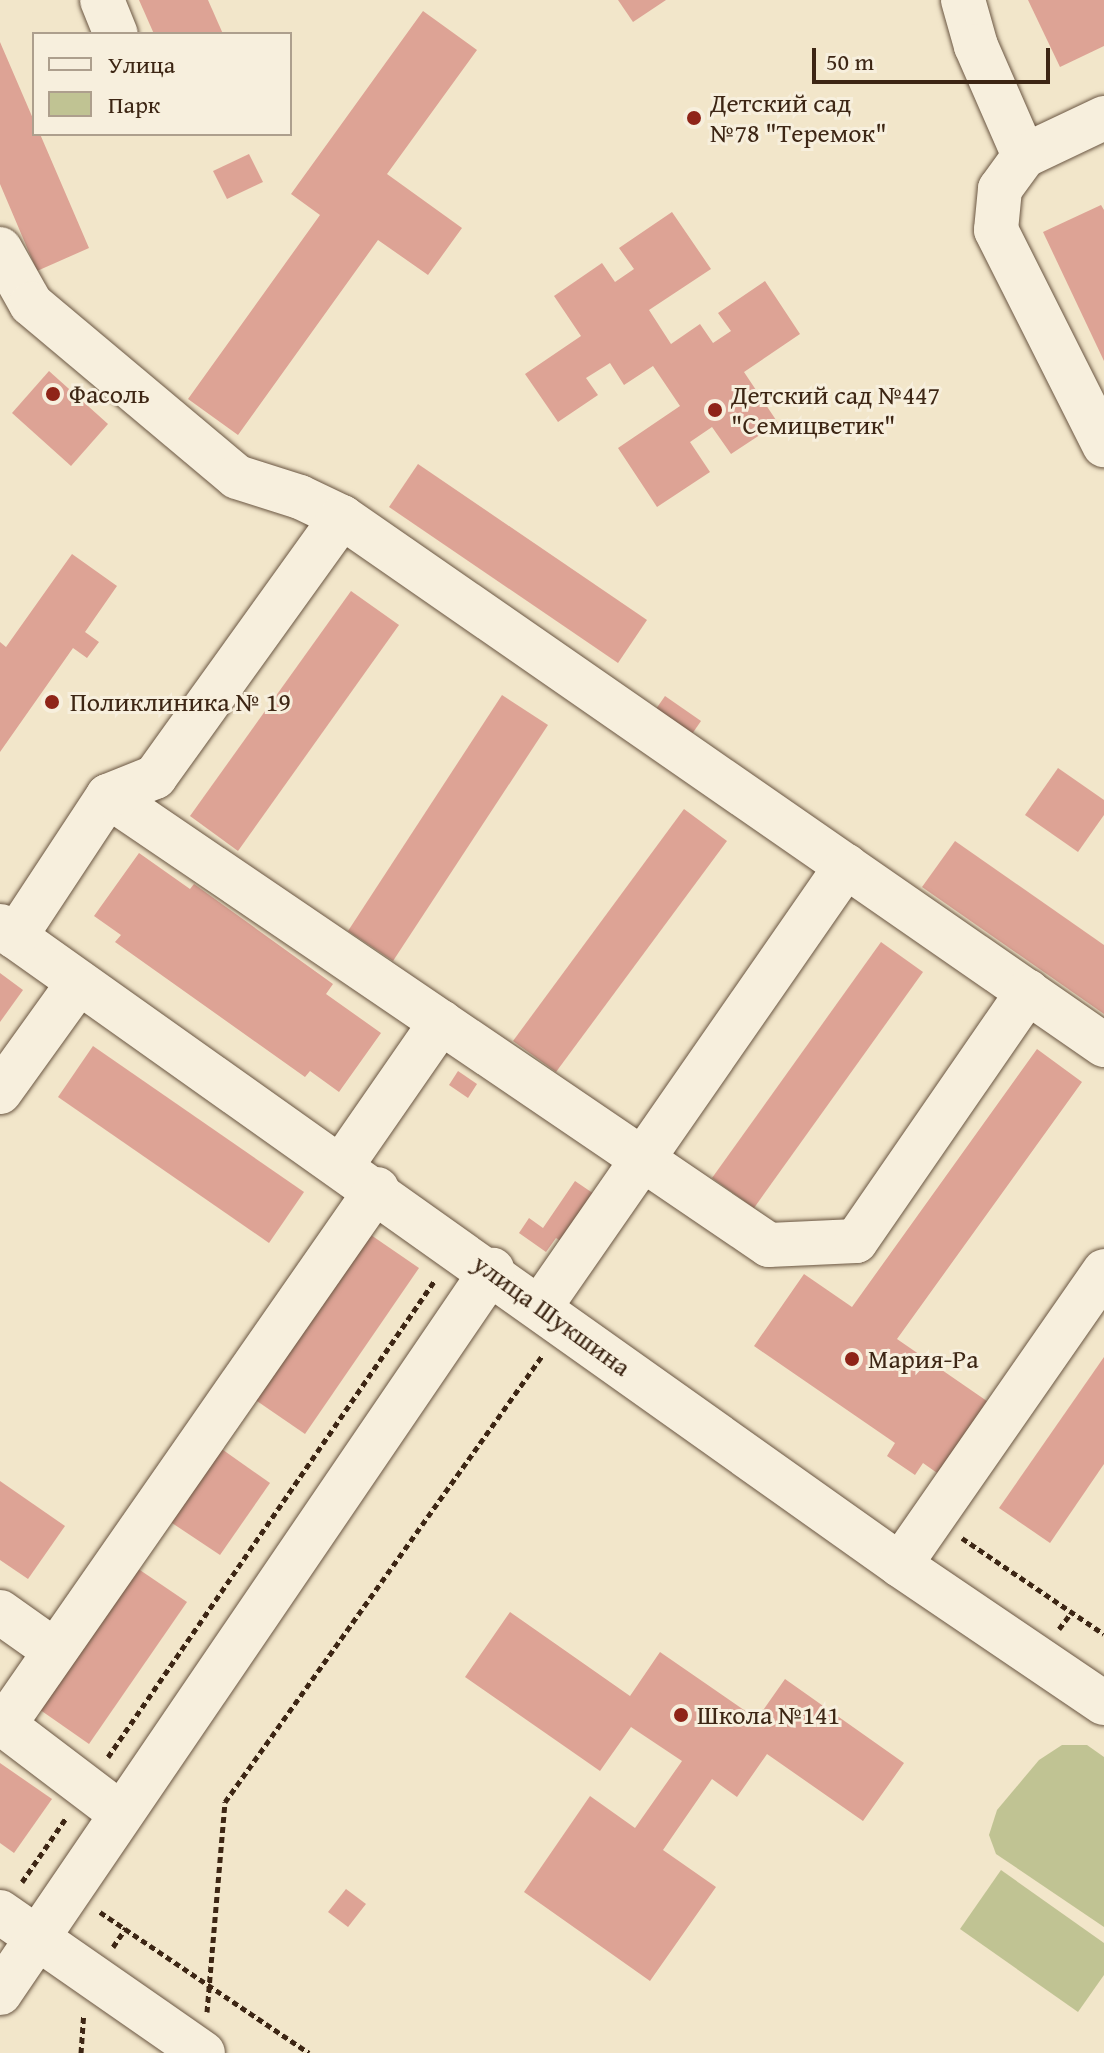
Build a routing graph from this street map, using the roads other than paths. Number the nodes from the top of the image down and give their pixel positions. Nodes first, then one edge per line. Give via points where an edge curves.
1 (102, 0) edge
2 (963, 0) edge
3 (115, 32) edge
4 (1104, 118) edge
5 (1024, 156) junction
6 (0, 249) edge
7 (1104, 445) edge
8 (342, 517) junction
9 (108, 796) junction
10 (846, 866) junction
11 (8, 931) edge
12 (79, 982) junction
13 (1028, 992) junction
14 (441, 1022) junction
15 (1104, 1045) edge
16 (0, 1092) edge
17 (643, 1159) junction
18 (342, 1165) junction
19 (377, 1189) junction
20 (475, 1258) junction
21 (1104, 1272) edge
22 (552, 1316) junction
23 (900, 1565) junction
24 (0, 1612) edge
25 (55, 1651) junction
26 (1101, 1695) edge
27 (2, 1723) edge
28 (102, 1802) junction
29 (9, 1901) edge
30 (35, 1938) junction
31 (0, 1993) edge
32 (204, 2039) edge

1 - 3 street
2 - 5 street via 976,46
4 - 5 street
5 - 7 street via 1000,189 996,230
6 - 8 street via 31,304 237,477
8 - 9 street via 155,777
8 - 10 street
9 - 11 street
9 - 14 street
10 - 13 street
10 - 17 street
11 - 12 street, улица Шукшина
12 - 16 street
12 - 18 street, улица Шукшина
13 - 15 street
13 - 17 street via 856,1241 769,1245
14 - 17 street
14 - 18 street
17 - 22 street
18 - 19 street, улица Шукшина
19 - 20 street, улица Шукшина
19 - 25 street
20 - 22 street, улица Шукшина
20 - 28 street
21 - 23 street
22 - 23 street, улица Шукшина
23 - 26 street, улица Шукшина
24 - 25 street
25 - 27 street
27 - 28 street
28 - 30 street via 50,1878
29 - 30 street
30 - 31 street
30 - 32 street

